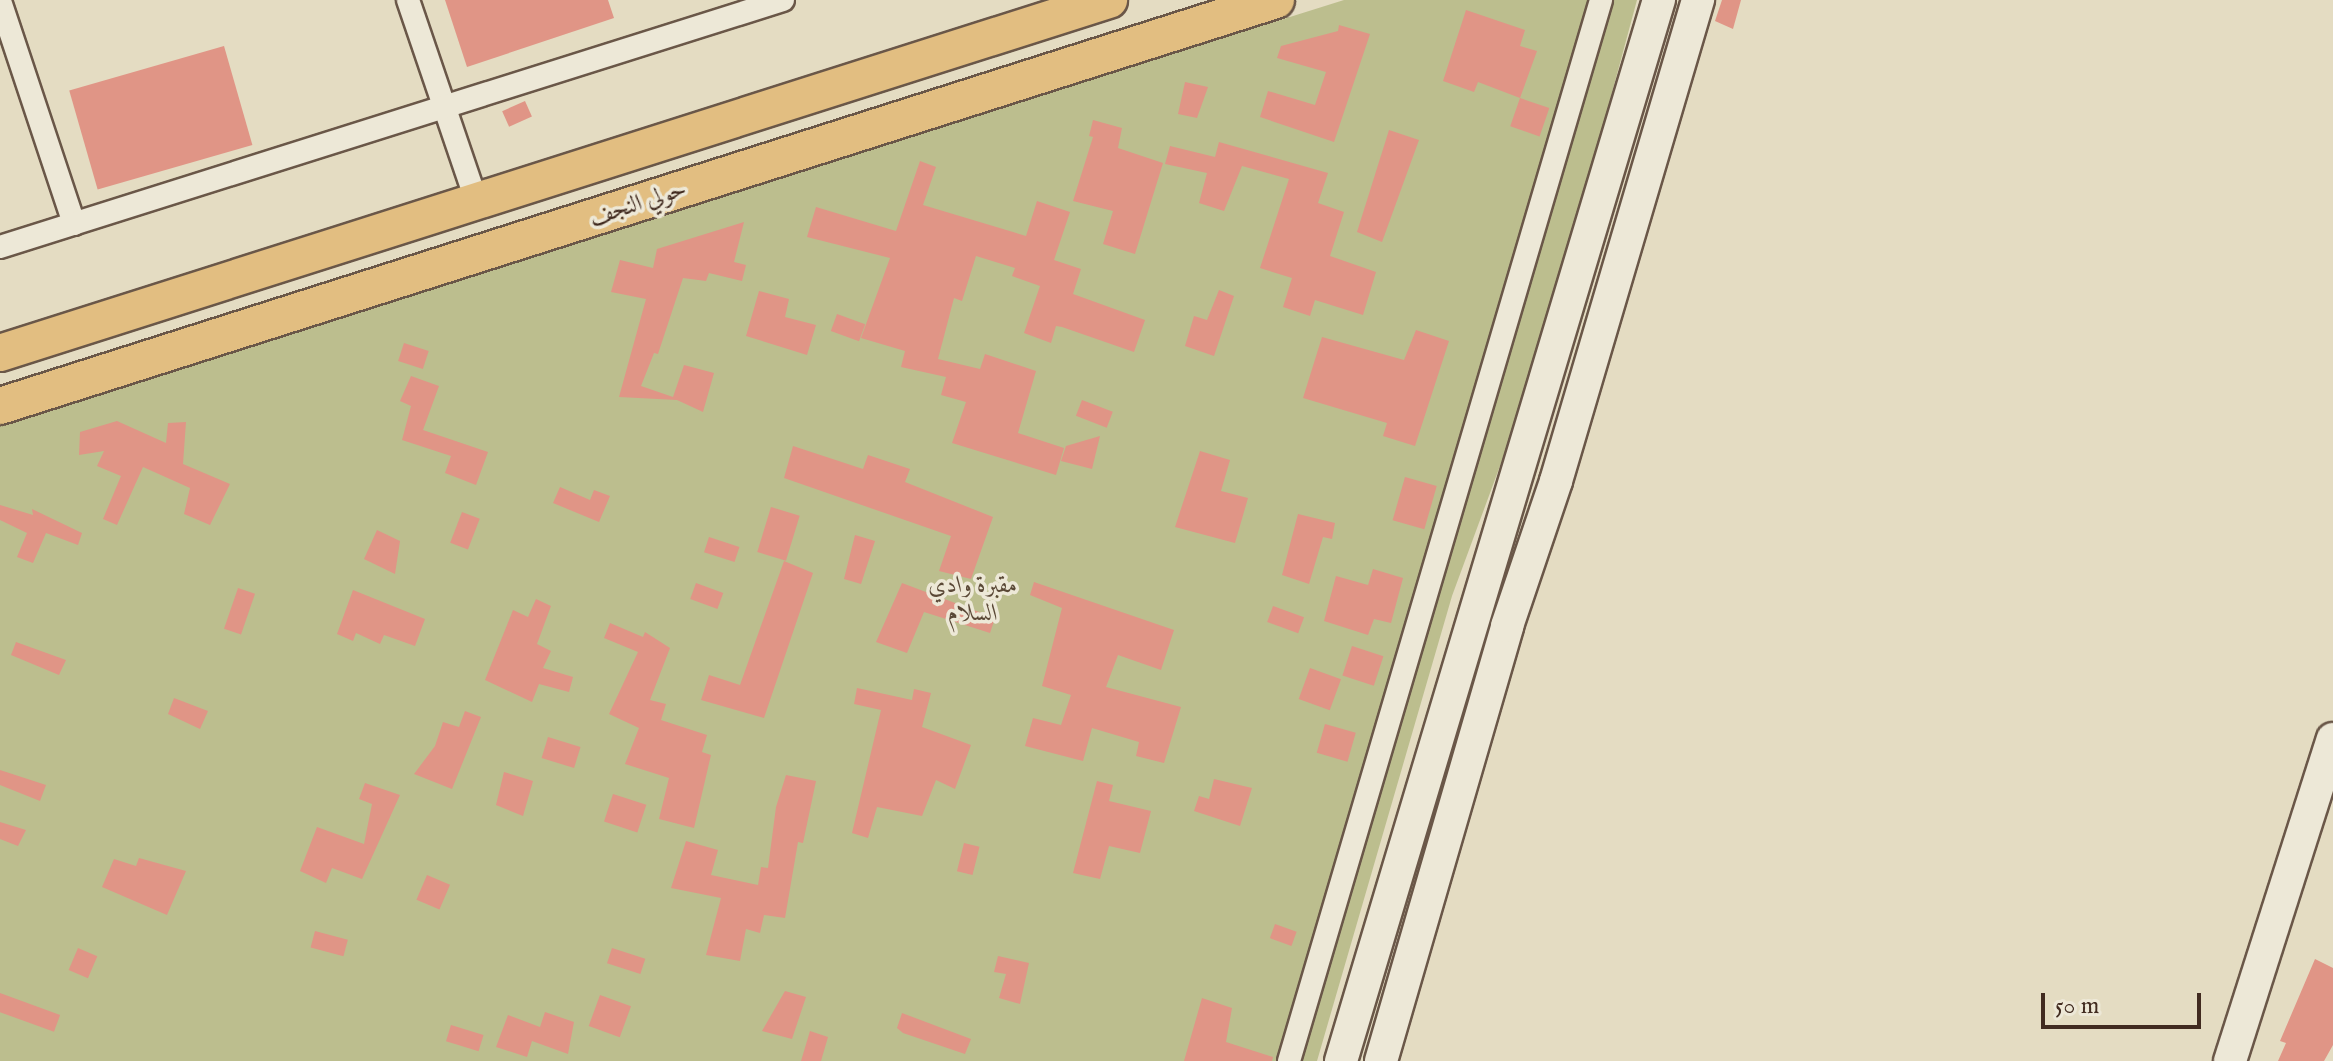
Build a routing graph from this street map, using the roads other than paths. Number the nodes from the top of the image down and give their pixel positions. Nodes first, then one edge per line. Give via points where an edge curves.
1 (408, 0) edge
2 (783, 0) edge
3 (1109, 0) edge
4 (1276, 0) edge
5 (1601, 0) edge
6 (1659, 0) edge
7 (1698, 0) edge
8 (0, 1) edge
9 (1072, 6) edge
10 (444, 107) junction
11 (477, 203) junction
12 (74, 224) junction
13 (0, 247) edge
14 (0, 353) edge
15 (0, 406) edge
16 (2333, 739) edge
17 (2327, 780) edge
18 (1289, 1061) edge
19 (1341, 1061) edge
20 (1381, 1061) edge
21 (2230, 1061) edge

1 - 10 street
2 - 10 street
3 - 9 main road, حولي النجف
4 - 15 main road, حولي النجف
5 - 18 street
6 - 19 main road
7 - 20 main road
8 - 12 street
9 - 11 main road, حولي النجف
10 - 11 street
10 - 12 street
11 - 14 main road, حولي النجف
12 - 13 street
16 - 17 main road
17 - 21 main road

